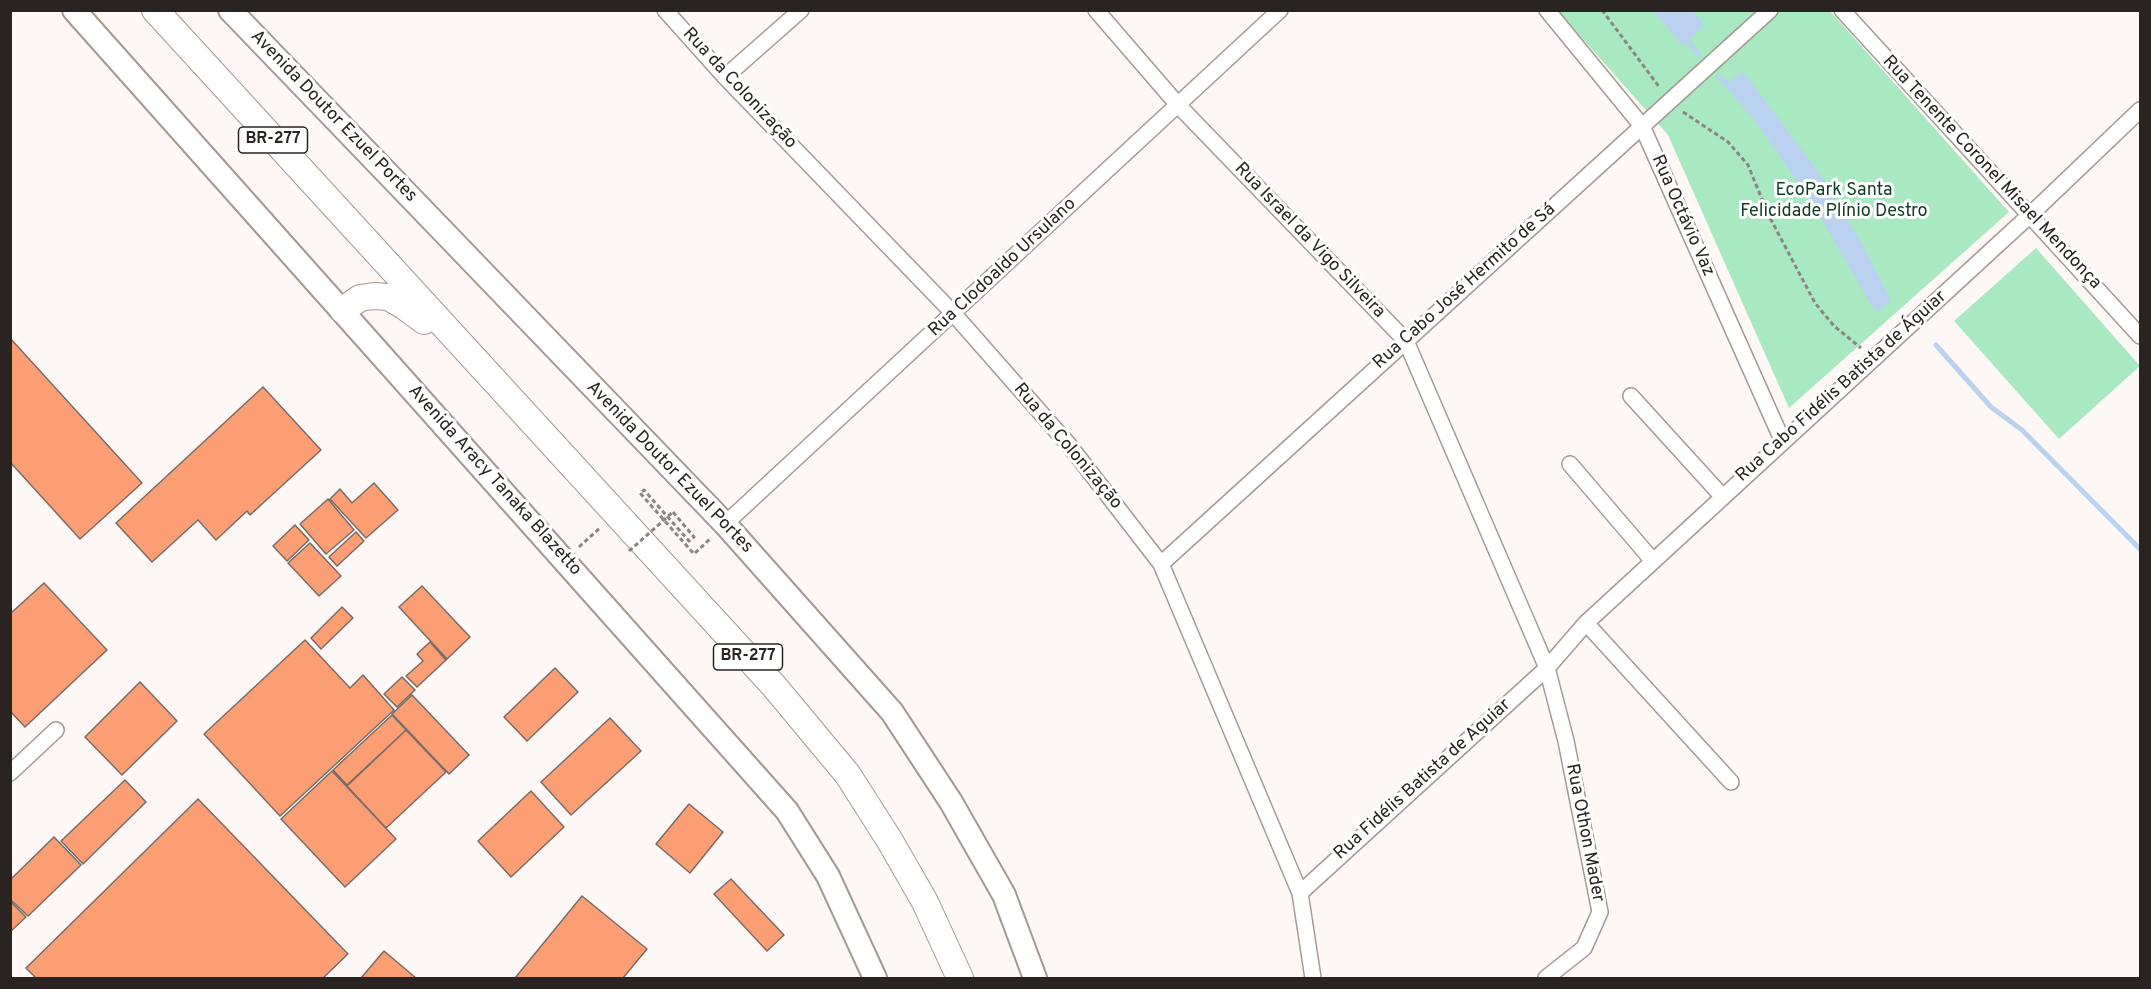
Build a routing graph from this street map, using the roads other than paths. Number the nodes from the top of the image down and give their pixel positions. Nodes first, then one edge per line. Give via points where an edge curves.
1 (74, 10) edge
2 (155, 10) edge
3 (230, 10) edge
4 (665, 10) edge
5 (801, 10) edge
6 (1096, 10) edge
7 (1280, 10) edge
8 (1547, 10) edge
9 (1770, 10) edge
10 (1842, 10) edge
11 (725, 77) junction
12 (1178, 105) junction
13 (2140, 110) edge
14 (1642, 126) junction
15 (2030, 215) junction
16 (343, 310) junction
17 (953, 313) junction
18 (2140, 336) edge
19 (1406, 341) junction
20 (486, 370) junction
21 (1631, 396) dead end
22 (1783, 442) junction
23 (1570, 464) dead end
24 (1722, 496) junction
25 (725, 524) junction
26 (1653, 561) junction
27 (1161, 564) junction
28 (1586, 623) junction
29 (1547, 668) junction
30 (56, 730) dead end
31 (10, 773) edge
32 (1731, 782) dead end
33 (1300, 893) junction
34 (875, 978) edge
35 (960, 978) edge
36 (1035, 978) edge
37 (1313, 978) edge
38 (1546, 978) edge

1 - 16 main road, Avenida Aracy Tanaka Blazetto / BR-277
2 - 20 highway, BR-277
3 - 25 main road, Avenida Doutor Ezuel Portes / BR-277
4 - 11 street, Rua da Colonização
5 - 11 street
6 - 12 street, Rua Israel da Vigo Silveira
7 - 12 street, Rua Clodoaldo Ursulano
8 - 14 street, Rua Octávio Vaz
9 - 14 street, Rua Cabo José Hermito de Sá
10 - 15 street, Rua Tenente Coronel Misael Mendonça
11 - 17 street, Rua da Colonização
12 - 17 street, Rua Clodoaldo Ursulano
12 - 19 street, Rua Israel da Vigo Silveira
13 - 15 street, Rua Cabo Fidélis Batista de Águiar
14 - 19 street, Rua Cabo José Hermito de Sá
14 - 22 street, Rua Octávio Vaz
15 - 18 street, Rua Tenente Coronel Misael Mendonça
15 - 22 street, Rua Cabo Fidélis Batista de Águiar
16 - 20 highway via 360,298 388,297
16 - 34 main road, Avenida Aracy Tanaka Blazetto / BR-277 via 787,811 828,876
17 - 25 street, Rua Clodoaldo Ursulano
17 - 27 street, Rua da Colonização via 1069,445
19 - 27 street, Rua Cabo José Hermito de Sá
19 - 29 street, Rua Israel da Vigo Silveira
20 - 35 highway, BR-277 via 774,686 848,775 925,902
21 - 24 street
22 - 24 street, Rua Cabo Fidélis Batista de Águiar
23 - 26 street
24 - 26 street, Rua Cabo Fidélis Batista de Águiar
25 - 36 main road, Avenida Doutor Ezuel Portes / BR-277 via 892,712 951,802 1004,896
26 - 28 street, Rua Cabo Fidélis Batista de Águiar
27 - 33 street, Rua da Colonização
28 - 29 street, Rua Cabo Fidélis Batista de Águiar
28 - 32 street
29 - 33 street, Rua Fidélis Batista de Aguiar
29 - 38 street, Rua Othon Mader via 1566,741 1600,912 1584,948
30 - 31 street
33 - 37 street, Rua da Colonização

